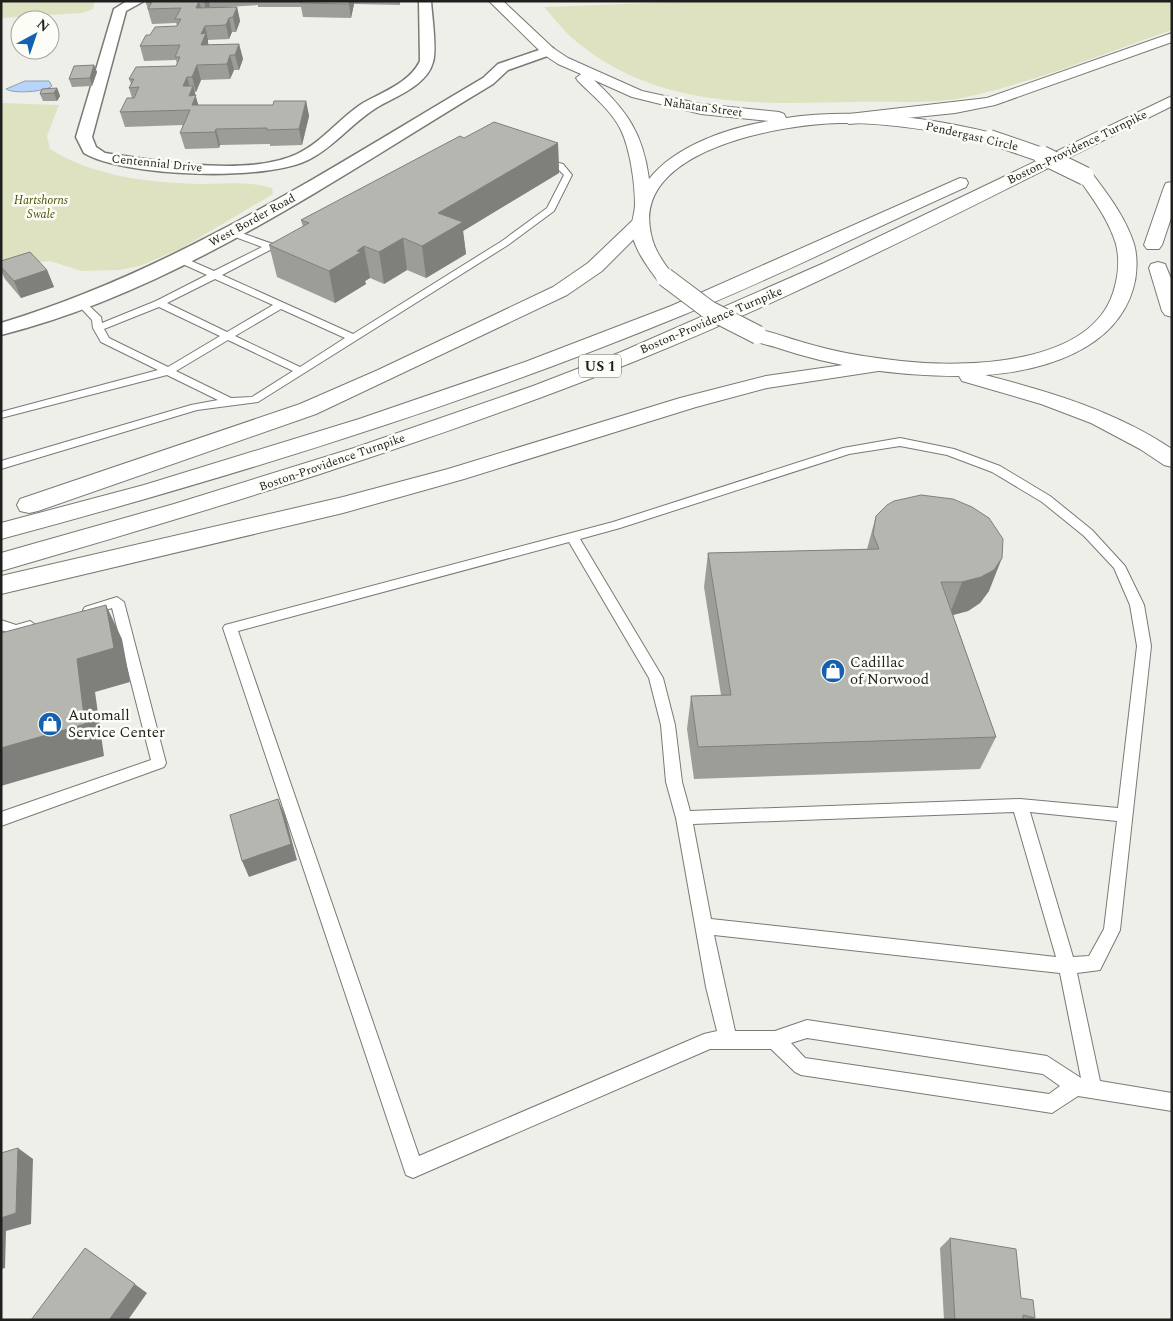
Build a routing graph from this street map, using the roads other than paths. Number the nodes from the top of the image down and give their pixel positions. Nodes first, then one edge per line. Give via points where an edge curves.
1 (138, 1) edge
2 (425, 1) edge
3 (495, 1) edge
4 (1172, 37) edge
5 (548, 51) junction
6 (568, 63) junction
7 (488, 81) junction
8 (1172, 84) edge
9 (1172, 100) edge
10 (363, 109) junction
11 (381, 113) dead end
12 (849, 119) junction
13 (347, 120) junction
14 (810, 120) junction
15 (365, 125) dead end
16 (399, 126) junction
17 (382, 129) dead end
18 (534, 157) edge
19 (1172, 187) edge
20 (643, 203) junction
21 (638, 225) junction
22 (230, 232) junction
23 (1153, 245) junction
24 (270, 247) junction
25 (296, 250) edge
26 (179, 259) junction
27 (1158, 268) junction
28 (214, 275) junction
29 (1150, 296) dead end
30 (81, 303) junction
31 (159, 303) junction
32 (280, 305) junction
33 (1172, 311) edge
34 (1133, 318) dead end
35 (98, 328) junction
36 (1, 329) edge
37 (228, 337) junction
38 (353, 338) junction
39 (878, 366) junction
40 (946, 370) junction
41 (301, 371) junction
42 (168, 372) junction
43 (228, 401) junction
44 (1, 415) edge
45 (1172, 460) edge
46 (1, 465) edge
47 (1, 514) edge
48 (1, 531) edge
49 (572, 536) junction
50 (1, 562) edge
51 (1, 585) edge
52 (80, 613) edge
53 (44, 623) edge
54 (1, 625) edge
55 (1020, 805) junction
56 (1125, 815) junction
57 (684, 818) junction
58 (1, 819) edge
59 (704, 926) junction
60 (1067, 966) junction
61 (728, 1040) junction
62 (775, 1040) junction
63 (1084, 1087) junction
64 (1172, 1102) edge

1 - 13 street, Centennial Drive via 120,9 84,137 89,150 101,157 200,169 258,168 301,159
2 - 10 street, Centennial Drive via 427,61 424,70
3 - 5 main road, Nahatan Street
4 - 12 main road via 990,102
5 - 6 main road, Nahatan Street
5 - 7 street via 503,67
6 - 7 street
6 - 14 main road, Nahatan Street via 637,94 670,103
6 - 20 main road, Nahatan Street via 615,109 626,125 636,154
7 - 16 street, West Border Road via 417,123
8 - 48 main road, Boston-Providence Turnpike / US 1 via 962,183 678,310 532,366 368,424 151,491
9 - 50 main road, Boston-Providence Turnpike / US 1 via 834,265 631,354 430,430 270,484
10 - 11 street
10 - 13 street, Centennial Drive
12 - 14 main road, Pendergast Circle
12 - 23 main road, Pendergast Circle, bridge via 922,124 990,137 1042,154 1085,176 1124,204
13 - 15 street
14 - 20 main road, Pendergast Circle via 764,127 711,142 674,163 656,180
16 - 17 street
16 - 22 street, West Border Road
18 - 38 lane via 560,166 568,175 551,209 505,243
19 - 23 main road
20 - 21 main road, Pendergast Circle
21 - 39 main road, bridge via 653,261 665,277 735,325 758,336 832,358
21 - 47 main road via 595,267 560,291 308,409
22 - 24 lane
22 - 26 street, West Border Road
23 - 27 main road, Pendergast Circle
24 - 25 lane via 283,252
24 - 28 lane
26 - 28 lane
26 - 30 street, West Border Road
27 - 29 main road, Pendergast Circle
27 - 33 main road
28 - 31 lane
28 - 32 lane
30 - 35 lane via 96,319
30 - 36 street, West Border Road
31 - 35 lane
31 - 37 lane
32 - 37 lane
32 - 38 lane
34 - 40 main road via 1115,332 1077,350 1035,362
35 - 42 lane via 105,340
37 - 41 lane
37 - 42 lane
38 - 41 lane
39 - 40 main road
39 - 51 main road via 769,381 679,404 456,474 374,496
40 - 45 main road via 1056,401 1143,438
41 - 43 lane via 254,400
42 - 43 lane
42 - 44 lane
43 - 46 lane
49 - 56 lane via 847,451 900,442 950,452 996,470 1046,499 1088,532 1118,566 1137,605 1144,646
49 - 57 lane via 656,678 668,725 674,782
49 - 61 lane via 230,628 414,1168 710,1040
52 - 58 lane via 117,602 159,763
53 - 54 lane via 16,630
55 - 56 lane
55 - 57 lane
55 - 60 lane
56 - 60 lane via 1112,930 1094,964
57 - 59 lane
59 - 60 lane
59 - 61 lane
60 - 63 lane
61 - 62 lane
62 - 63 lane via 807,1029 1047,1065
62 - 63 lane via 801,1066 1052,1104
63 - 64 lane

